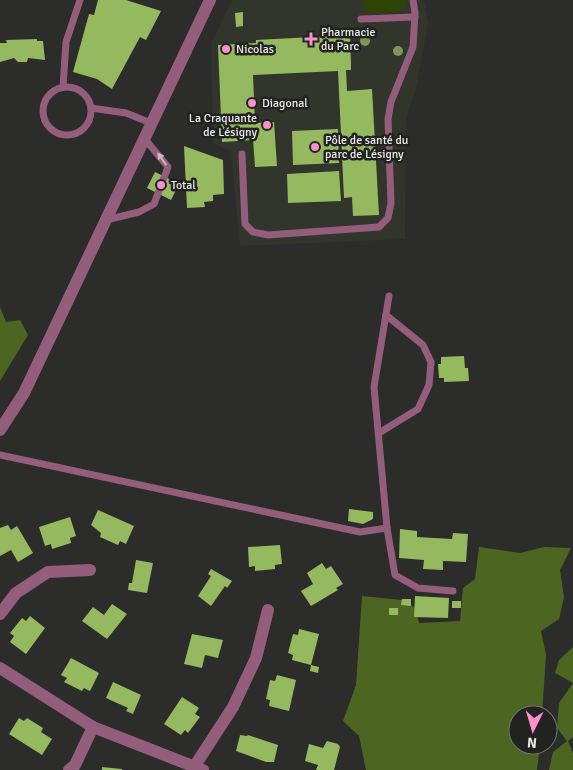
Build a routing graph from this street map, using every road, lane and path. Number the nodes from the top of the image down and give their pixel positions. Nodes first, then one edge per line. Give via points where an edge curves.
1 (80, 0) edge
2 (210, 0) edge
3 (413, 0) edge
4 (415, 17) junction
5 (361, 19) dead end
6 (63, 87) junction
7 (91, 108) junction
8 (151, 123) junction
9 (144, 138) junction
10 (242, 154) dead end
11 (106, 220) junction
12 (389, 296) dead end
13 (386, 315) junction
14 (0, 430) edge
15 (379, 434) junction
16 (0, 455) edge
17 (387, 528) junction
18 (90, 570) dead end
19 (453, 591) dead end
20 (268, 610) dead end
21 (0, 614) edge
22 (0, 668) edge
23 (93, 727) junction
24 (198, 768) edge
25 (69, 770) edge

1 - 6 lane via 66,42
2 - 8 street
3 - 4 lane
4 - 5 lane
4 - 10 lane via 413,47 391,102 388,119 392,203 388,218 379,227 268,235 253,232 245,224
6 - 7 lane via 84,94
6 - 7 lane via 45,101 44,116 52,130 67,134 82,129
7 - 8 lane via 126,113
8 - 9 street
9 - 11 street
11 -> 9 lane via 139,212 154,204 168,167
11 - 14 street via 24,393
12 - 13 lane
13 - 15 lane via 374,387
13 - 15 lane via 423,345 432,362 429,385 418,409
15 - 17 lane
16 - 17 lane via 360,532
17 - 19 lane via 395,575 418,588
18 - 21 street via 48,572 16,593
20 - 24 street via 256,658 233,707
22 - 23 street
23 - 24 street
23 - 25 street

